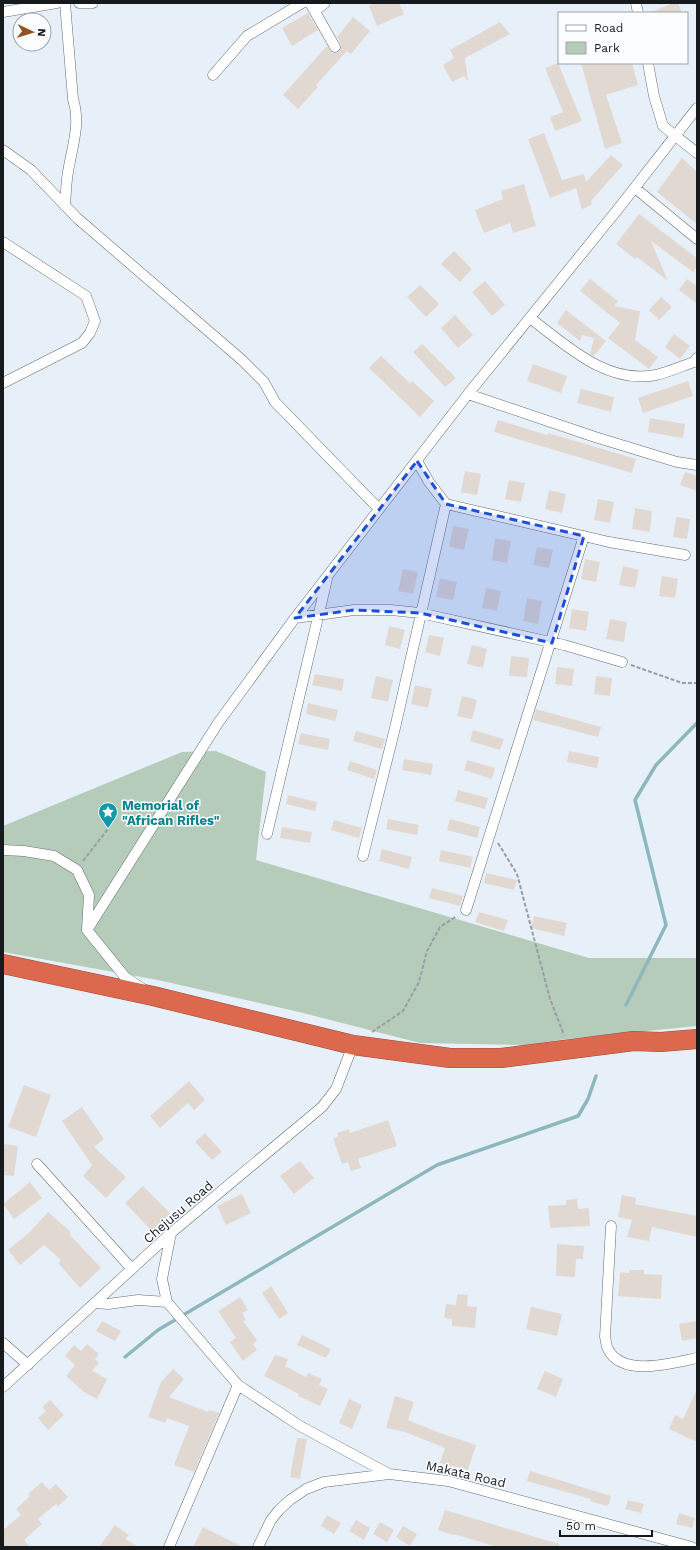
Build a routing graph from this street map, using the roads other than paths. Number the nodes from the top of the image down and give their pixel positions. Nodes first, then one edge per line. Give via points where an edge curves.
1 (57, 3) edge
2 (65, 3) edge
3 (79, 3) edge
4 (93, 3) edge
5 (302, 3) edge
6 (325, 3) edge
7 (313, 7) edge
8 (7, 8) edge
9 (336, 47) dead end
10 (648, 64) edge
11 (213, 75) dead end
12 (697, 108) edge
13 (675, 136) junction
14 (3, 150) edge
15 (697, 153) edge
16 (635, 188) junction
17 (65, 206) junction
18 (697, 239) edge
19 (3, 242) edge
20 (530, 318) junction
21 (697, 358) edge
22 (3, 383) edge
23 (468, 394) junction
24 (417, 461) junction
25 (697, 465) edge
26 (446, 504) junction
27 (380, 509) junction
28 (584, 536) junction
29 (685, 556) dead end
30 (328, 578) junction
31 (319, 613) junction
32 (420, 613) junction
33 (295, 618) junction
34 (552, 643) junction
35 (622, 662) road end
36 (267, 834) dead end
37 (3, 850) edge
38 (363, 856) dead end
39 (466, 910) road end
40 (87, 930) junction
41 (3, 964) edge
42 (154, 996) junction
43 (697, 1038) edge
44 (353, 1045) junction
45 (37, 1164) dead end
46 (611, 1226) dead end
47 (171, 1233) junction
48 (132, 1269) junction
49 (167, 1302) junction
50 (96, 1303) junction
51 (3, 1343) edge
52 (697, 1358) edge
53 (28, 1365) junction
54 (238, 1386) junction
55 (3, 1387) edge
56 (389, 1474) junction
57 (169, 1547) edge
58 (258, 1547) edge
59 (692, 1547) edge

1 - 8 street
2 - 17 street via 72,99 76,110 77,129 67,174
3 - 4 street
5 - 11 street via 247,36
6 - 7 street
7 - 9 street
10 - 13 street via 659,116 663,126
12 - 13 street
13 - 15 street
13 - 16 street
14 - 17 street via 31,170
16 - 18 street
16 - 20 street
17 - 27 street via 242,360 264,382 275,402
19 - 22 street via 86,296 95,321 82,343
20 - 21 street via 593,364 630,376 656,375 694,362
20 - 23 street
23 - 24 street
23 - 25 street via 595,437 677,462
24 - 26 street
24 - 27 street
26 - 28 street
26 - 32 street
27 - 30 street
28 - 29 street
28 - 34 street
30 - 31 street
30 - 33 street
31 - 32 street via 354,610
31 - 33 street
31 - 36 street
32 - 34 street
32 - 38 street
33 - 40 street via 218,723
34 - 35 street
34 - 39 street
37 - 40 street via 54,856 77,870 89,895
40 - 42 street via 125,977
41 - 42 highway
42 - 44 highway
43 - 44 highway via 661,1042 634,1041 477,1059 450,1058
44 - 47 street, Chejusu Road via 336,1089 322,1106
45 - 48 street
46 - 52 street via 605,1337 608,1349 616,1358 631,1366 651,1367
47 - 48 street, Chejusu Road
47 - 49 street via 162,1279
48 - 50 street, Chejusu Road
49 - 50 street via 138,1300
49 - 54 street
50 - 53 street, Chejusu Road
51 - 53 street
53 - 55 street, Chejusu Road
54 - 56 street via 300,1426
54 - 57 street
56 - 58 street, Makata Road via 324,1482 306,1489 290,1500 271,1520
56 - 59 street, Makata Road via 448,1481

